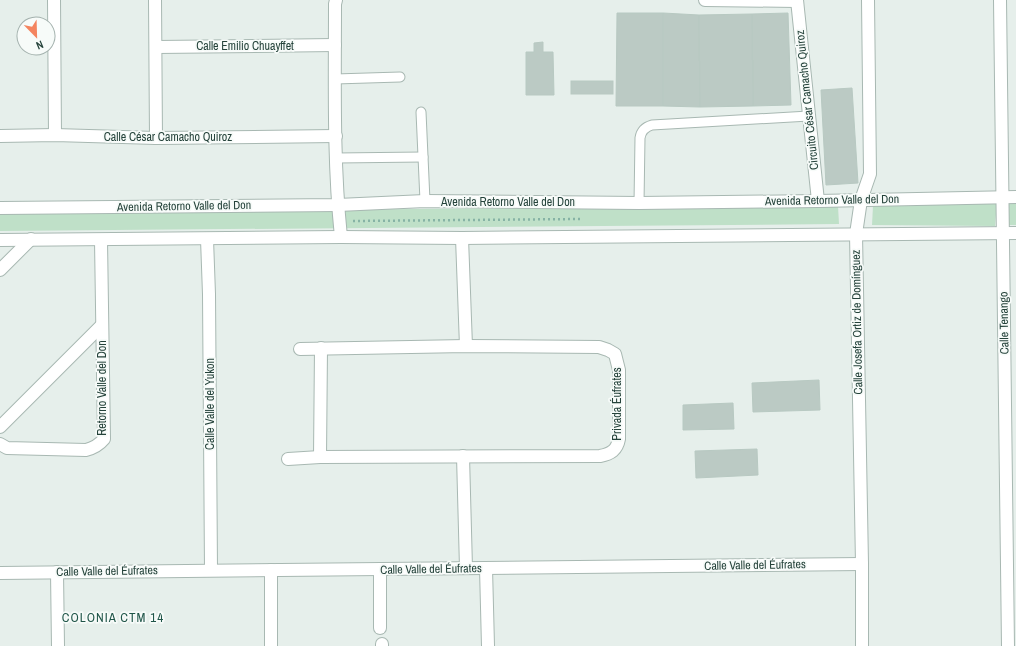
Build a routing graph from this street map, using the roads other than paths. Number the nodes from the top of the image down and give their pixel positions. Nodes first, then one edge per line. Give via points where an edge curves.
1 (54, 0) edge
2 (155, 0) edge
3 (336, 0) edge
4 (705, 0) edge
5 (868, 0) edge
6 (1000, 0) edge
7 (797, 1) edge
8 (335, 45) junction
9 (156, 47) junction
10 (400, 77) dead end
11 (335, 79) junction
12 (421, 112) dead end
13 (809, 116) junction
14 (55, 135) junction
15 (0, 136) edge
16 (336, 136) junction
17 (156, 138) junction
18 (423, 157) junction
19 (337, 158) junction
20 (1016, 196) edge
21 (1003, 197) junction
22 (861, 200) junction
23 (425, 201) junction
24 (818, 201) junction
25 (639, 203) junction
26 (338, 205) junction
27 (0, 208) edge
28 (1003, 233) junction
29 (1016, 233) edge
30 (856, 234) junction
31 (341, 237) junction
32 (462, 238) junction
33 (31, 239) junction
34 (206, 239) junction
35 (0, 240) edge
36 (101, 240) junction
37 (0, 270) edge
38 (102, 325) junction
39 (466, 346) junction
40 (321, 348) junction
41 (300, 349) dead end
42 (0, 427) edge
43 (0, 444) edge
44 (463, 456) junction
45 (320, 457) junction
46 (288, 459) dead end
47 (862, 564) junction
48 (466, 568) junction
49 (486, 568) junction
50 (380, 569) junction
51 (211, 570) junction
52 (271, 570) junction
53 (57, 572) junction
54 (0, 573) edge
55 (380, 628) dead end
56 (58, 646) edge
57 (271, 646) edge
58 (488, 646) edge
59 (862, 646) edge
60 (1008, 646) edge

1 - 14 street
2 - 9 street
3 - 8 street
4 - 7 street
5 - 22 street, Calle Josefa Ortiz de Domínguez via 870,174
6 - 21 street, Calle Tenango
7 - 13 street, Circuito César Camacho Quiroz
8 - 9 street, Calle Emilio Chuayffet
8 - 11 street
9 - 17 street
10 - 11 lane
11 - 16 street
12 - 18 lane
13 - 24 street, Circuito César Camacho Quiroz
13 - 25 lane via 647,126 640,138
14 - 15 street, Calle César Camacho Quiroz
14 - 17 street, Calle César Camacho Quiroz
16 - 17 street, Calle César Camacho Quiroz
16 - 19 street
18 - 19 lane
18 - 23 lane
19 - 26 street
20 - 21 street, Avenida Retorno Valle del Don
21 - 22 street, Avenida Retorno Valle del Don
21 - 28 street, Calle Tenango
22 - 24 street, Avenida Retorno Valle del Don
22 - 30 street, Calle Josefa Ortiz de Domínguez
23 - 25 street, Avenida Retorno Valle del Don
23 - 26 street, Avenida Retorno Valle del Don
24 - 25 street, Avenida Retorno Valle del Don
26 - 27 street, Avenida Retorno Valle del Don
26 - 31 street
28 - 29 street
28 - 30 street
28 - 60 street, Calle Tenango
30 - 32 street
30 - 47 street, Calle Josefa Ortiz de Domínguez
31 - 32 street
31 - 34 street
32 - 39 street
33 - 35 street
33 - 36 street
33 - 37 street
34 - 36 street
34 - 51 street, Calle Valle del Yukon via 209,294
36 - 38 street, Retorno Valle del Don
38 - 42 street, Retorno Valle del Don
38 - 43 street, Retorno Valle del Don via 104,439 100,444 86,450 7,448
39 - 40 street, Privada Éufrates
39 - 44 street, Privada Éufrates via 600,348 615,354 620,370 619,439 614,451 600,456
40 - 41 street, Privada Éufrates
40 - 45 street
44 - 45 street, Privada Éufrates
44 - 48 street
45 - 46 street, Privada Éufrates
47 - 49 street, Calle Valle del Éufrates
47 - 59 street, Calle Josefa Ortiz de Domínguez
48 - 49 street, Calle Valle del Éufrates
48 - 50 street, Calle Valle del Éufrates
49 - 58 street
50 - 52 street, Calle Valle del Éufrates
50 - 55 street
51 - 52 street, Calle Valle del Éufrates
51 - 53 street, Calle Valle del Éufrates
52 - 57 street
53 - 54 street, Calle Valle del Éufrates
53 - 56 street

